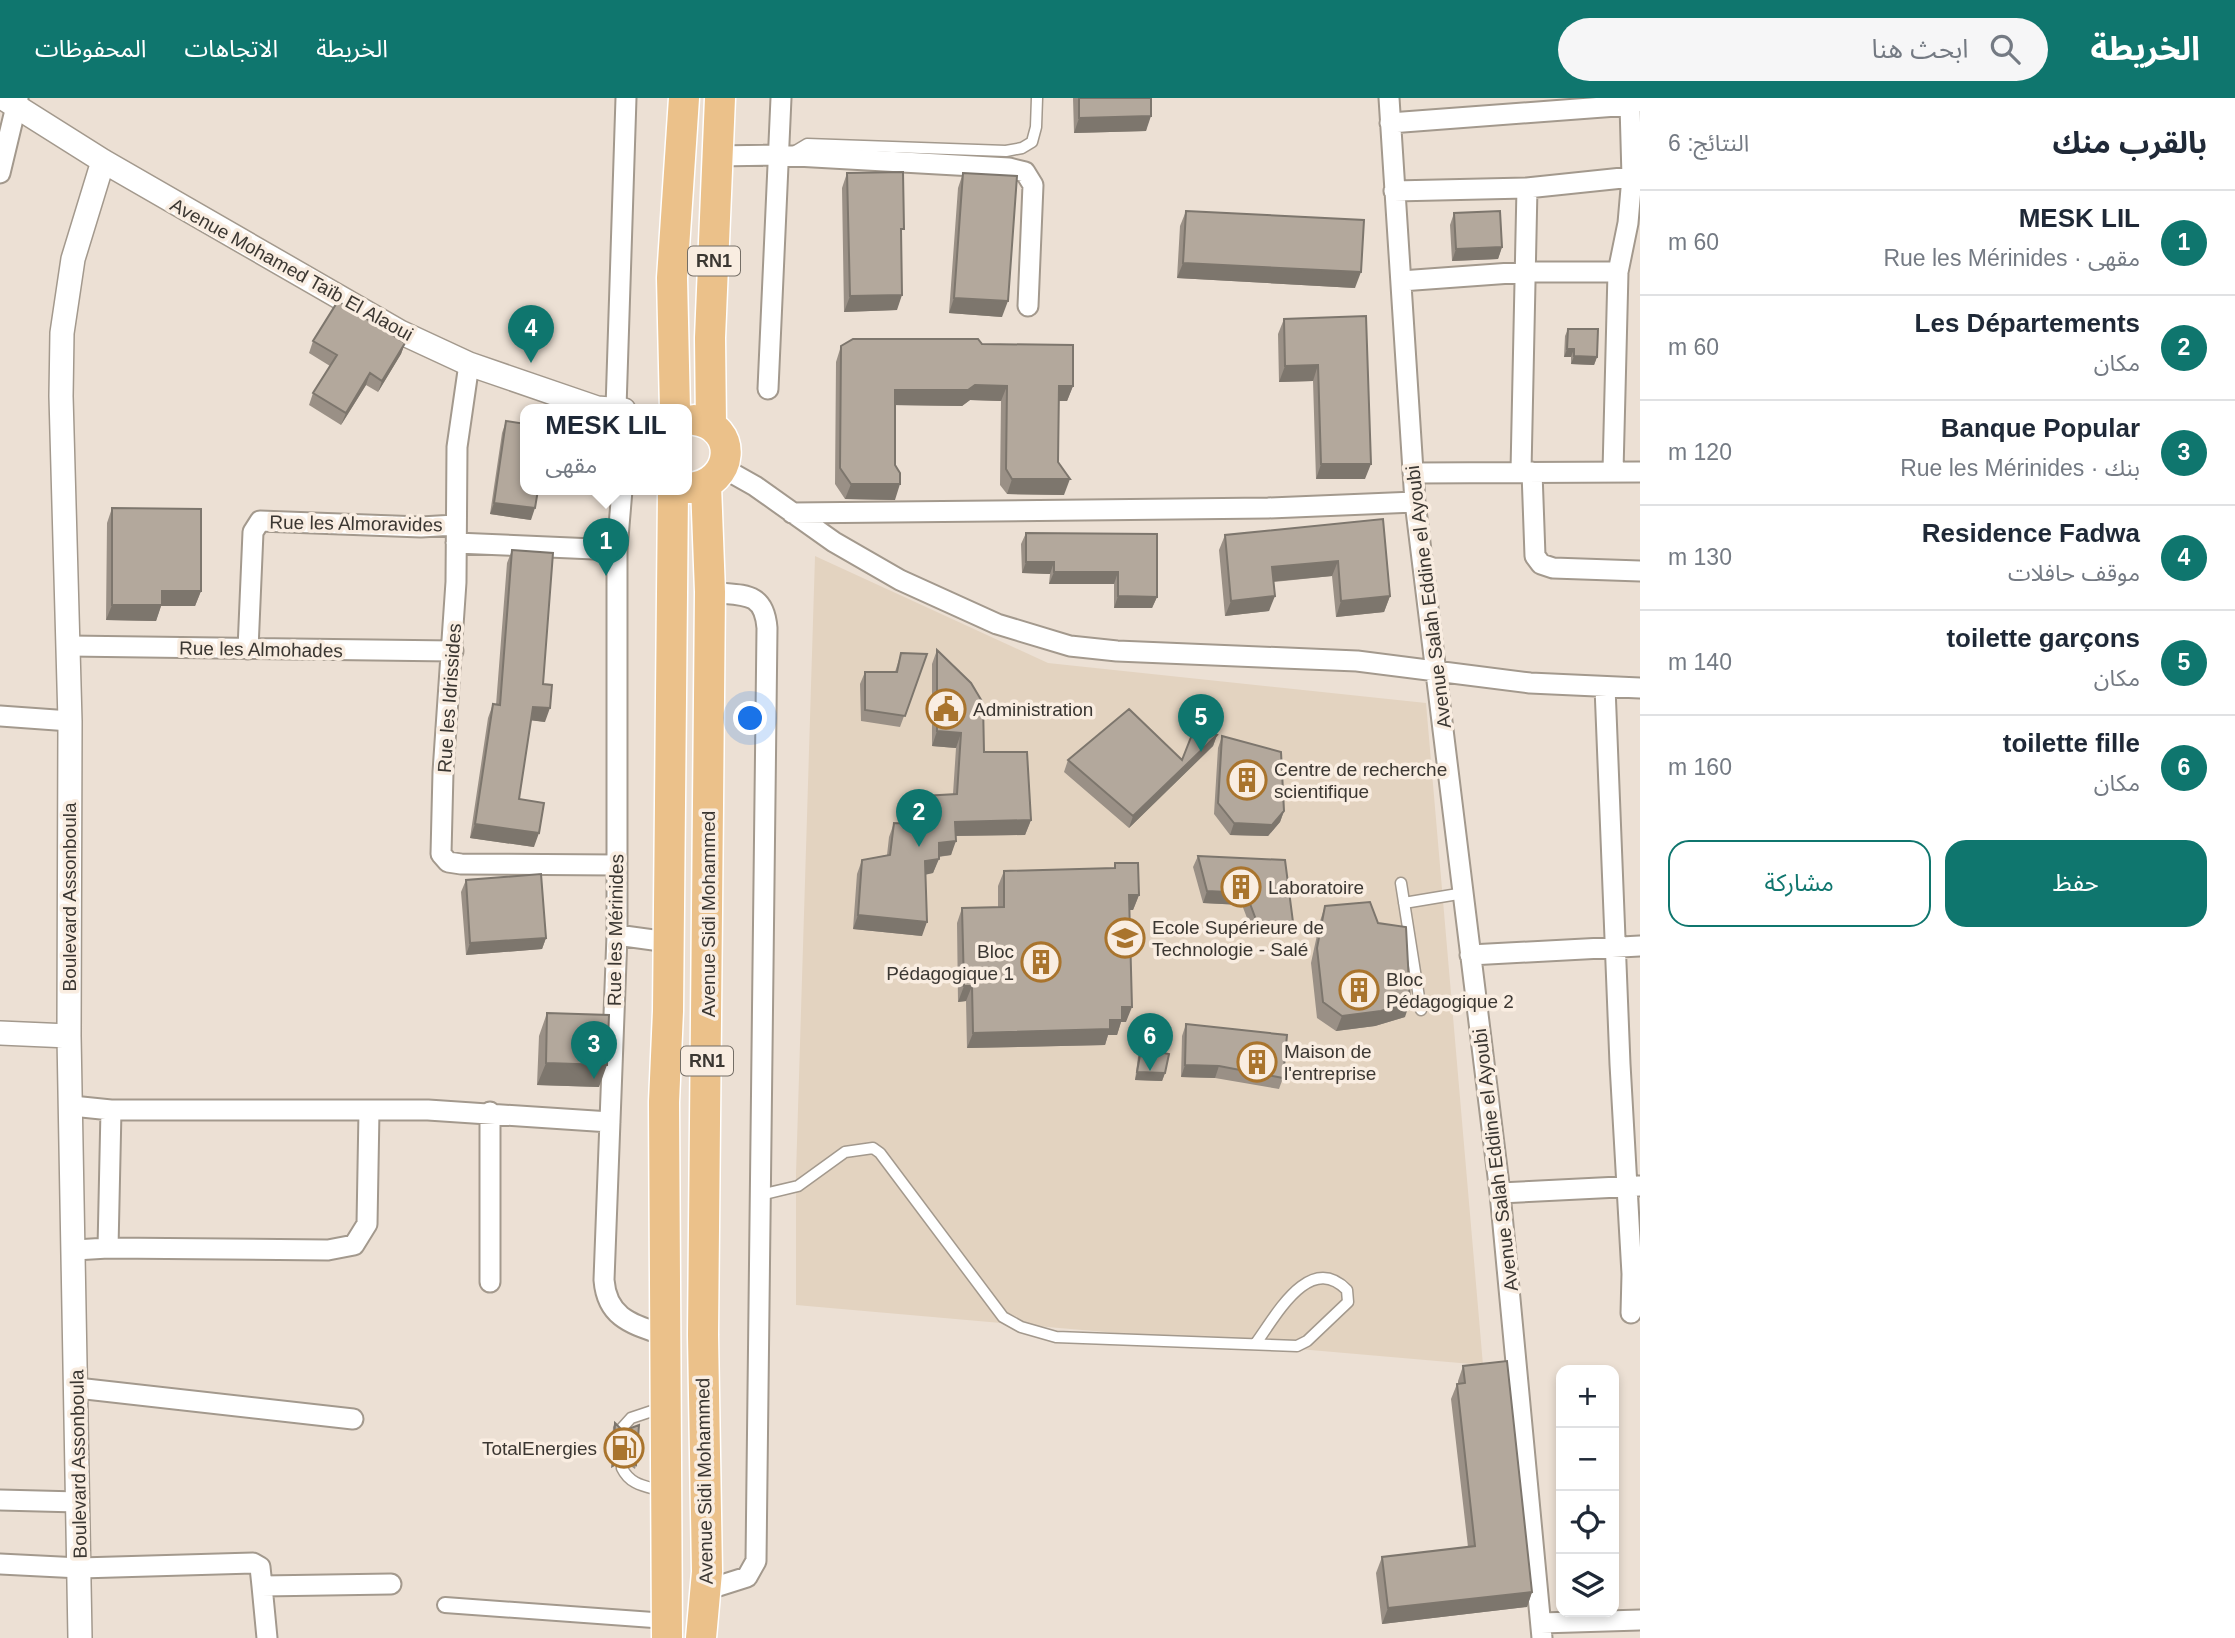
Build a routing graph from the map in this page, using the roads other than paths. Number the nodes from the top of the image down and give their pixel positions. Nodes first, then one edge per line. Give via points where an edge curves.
1 (626, 98) edge
2 (684, 98) edge
3 (720, 98) edge
4 (781, 98) edge
5 (1037, 98) edge
6 (1389, 98) edge
7 (13, 101) edge
8 (1635, 103) edge
9 (1390, 124) junction
10 (784, 155) junction
11 (716, 156) junction
12 (103, 161) junction
13 (0, 173) edge
14 (1632, 177) junction
15 (1527, 188) junction
16 (1394, 191) junction
17 (1525, 272) junction
18 (1618, 272) junction
19 (1401, 281) junction
20 (1028, 306) dead end
21 (469, 364) junction
22 (768, 389) dead end
23 (593, 404) edge
24 (609, 404) edge
25 (675, 404) edge
26 (699, 422) edge
27 (1527, 471) junction
28 (1613, 471) junction
29 (1640, 471) edge
30 (1413, 473) junction
31 (705, 480) edge
32 (622, 495) edge
33 (673, 495) edge
34 (1415, 502) junction
35 (792, 513) junction
36 (456, 534) junction
37 (617, 550) junction
38 (1640, 571) edge
39 (710, 592) junction
40 (69, 646) junction
41 (248, 649) junction
42 (453, 651) junction
43 (1436, 671) junction
44 (1605, 687) junction
45 (1640, 688) edge
46 (0, 716) edge
47 (70, 721) junction
48 (616, 865) junction
49 (1401, 883) dead end
50 (1464, 893) junction
51 (1404, 903) junction
52 (617, 935) junction
53 (668, 942) junction
54 (1640, 946) edge
55 (1618, 947) junction
56 (1470, 955) junction
57 (1422, 1010) dead end
58 (0, 1033) edge
59 (69, 1036) junction
60 (72, 1106) junction
61 (111, 1110) junction
62 (369, 1111) junction
63 (490, 1112) junction
64 (610, 1122) junction
65 (1634, 1186) edge
66 (1500, 1193) junction
67 (760, 1195) junction
68 (108, 1248) junction
69 (75, 1250) junction
70 (1636, 1274) edge
71 (490, 1282) dead end
72 (1631, 1313) dead end
73 (664, 1335) junction
74 (1256, 1343) junction
75 (77, 1388) junction
76 (704, 1404) junction
77 (665, 1407) junction
78 (353, 1419) dead end
79 (622, 1428) edge
80 (622, 1468) dead end
81 (666, 1497) junction
82 (0, 1500) edge
83 (706, 1500) junction
84 (78, 1502) junction
85 (0, 1564) edge
86 (80, 1568) junction
87 (391, 1584) dead end
88 (262, 1586) junction
89 (705, 1590) junction
90 (445, 1605) dead end
91 (1640, 1620) edge
92 (667, 1629) edge
93 (1542, 1630) edge
94 (80, 1638) edge
95 (267, 1638) edge
96 (701, 1638) edge

1 - 24 street
2 - 25 main road, RN1 via 672,278
3 - 11 main road, RN1
4 - 10 street
5 - 10 lane via 1037,127 1032,142 1022,148 807,144
6 - 9 street, Avenue Salah Eddine el Ayoubi
7 - 12 street, Avenue Mohamed Taïb El Alaoui
7 - 13 street
8 - 9 street
8 - 14 street
9 - 16 street, Avenue Salah Eddine el Ayoubi
10 - 11 street
10 - 20 street via 1025,172 1033,185
10 - 22 street
11 - 26 main road, RN1
12 - 21 street, Avenue Mohamed Taïb El Alaoui via 314,285
12 - 40 street, Boulevard Assonboula via 73,260 62,333
14 - 15 street
14 - 18 street
15 - 16 street
15 - 17 street
16 - 19 street, Avenue Salah Eddine el Ayoubi
17 - 18 street
17 - 19 street
17 - 27 street
18 - 28 street
19 - 30 street, Avenue Salah Eddine el Ayoubi
21 - 23 street, Avenue Mohamed Taïb El Alaoui
21 - 36 street, Rue les Idrissides via 457,447
26 - 31 main road, RN1 via 725,444
27 - 28 street
27 - 30 street
27 - 38 street via 1535,556 1541,564
28 - 29 street
30 - 34 street, Avenue Salah Eddine el Ayoubi
31 - 35 street
31 - 39 main road, Avenue Sidi Mohammed / RN1
32 - 37 street, Rue les Mérinides
33 - 53 main road, Avenue Sidi Mohammed / RN1
34 - 35 street
34 - 43 street, Avenue Salah Eddine el Ayoubi
35 - 43 street via 900,580 997,624 1070,646 1117,652 1357,661
36 - 37 street, Rue les Almoravides
36 - 41 street, Rue les Almoravides via 421,527 260,521 253,532
36 - 42 street, Rue les Idrissides
37 - 48 street, Rue les Mérinides
39 - 67 street via 750,597 765,609 766,619
39 - 76 main road, Avenue Sidi Mohammed / RN1
40 - 41 street, Rue les Almohades
40 - 47 street, Boulevard Assonboula
41 - 42 street, Rue les Almohades
42 - 48 street, Rue les Idrissides via 440,823 443,858 461,864
43 - 44 street
43 - 50 street, Avenue Salah Eddine el Ayoubi
44 - 45 street
44 - 55 street
46 - 47 street
47 - 59 street, Boulevard Assonboula
48 - 52 street, Rue les Mérinides
49 - 51 lane
50 - 51 lane
50 - 56 street, Avenue Salah Eddine el Ayoubi
51 - 57 lane
52 - 53 street
52 - 64 street, Rue les Mérinides
53 - 73 main road, Avenue Sidi Mohammed / RN1
54 - 55 street
55 - 56 street
55 - 65 street via 1620,1063
56 - 66 street, Avenue Salah Eddine el Ayoubi
58 - 59 street
59 - 60 street, Boulevard Assonboula
60 - 61 street
60 - 69 street, Boulevard Assonboula
61 - 62 street
61 - 68 street
62 - 63 street
62 - 68 street via 367,1224 354,1245 328,1250
63 - 64 street
63 - 71 street
64 - 73 street, Rue les Mérinides via 606,1301 637,1325
65 - 66 street
65 - 70 street
66 - 93 street, Avenue Salah Eddine el Ayoubi
67 - 74 lane via 798,1186 845,1152 873,1148 995,1309 1021,1327 1056,1336
67 - 89 street via 756,1562 747,1577
68 - 69 street
69 - 75 street, Boulevard Assonboula
70 - 72 street
73 - 77 main road, Avenue Sidi Mohammed / RN1
74 - 74 lane via 1287,1347 1307,1341 1348,1302 1347,1290 1326,1277 1303,1285
75 - 78 street
75 - 84 street, Boulevard Assonboula
76 - 77 main road
76 - 83 main road, Avenue Sidi Mohammed / RN1
77 - 79 lane via 631,1418
77 - 81 main road, Avenue Sidi Mohammed / RN1
80 - 81 lane via 635,1484
81 - 83 main road
81 - 92 main road, Avenue Sidi Mohammed / RN1
82 - 84 street
83 - 89 main road, Avenue Sidi Mohammed / RN1
84 - 86 street, Boulevard Assonboula
85 - 86 street
86 - 88 street via 256,1564 261,1569
86 - 94 street, Boulevard Assonboula
87 - 88 street
88 - 95 street
89 - 96 main road, Avenue Sidi Mohammed / RN1
90 - 92 street
91 - 93 street

